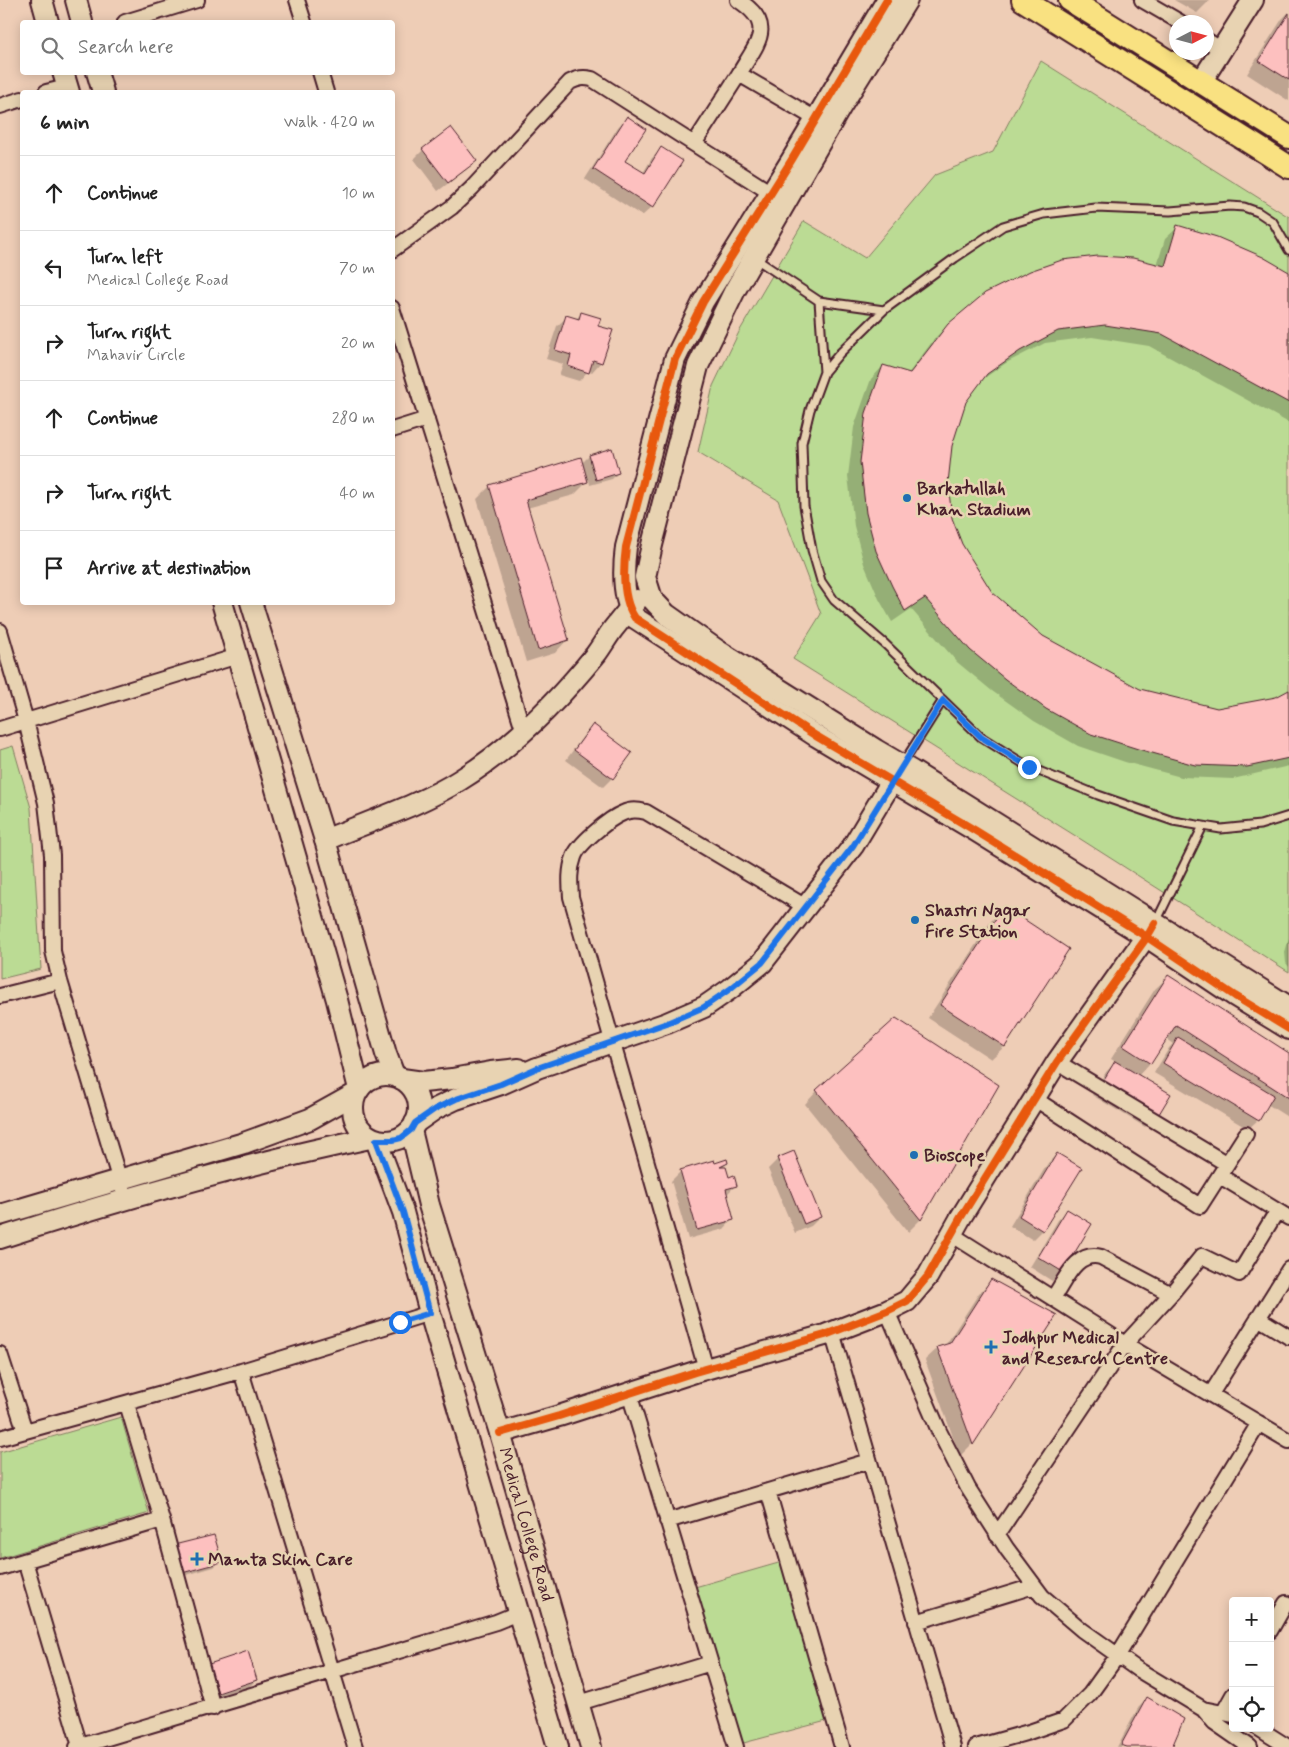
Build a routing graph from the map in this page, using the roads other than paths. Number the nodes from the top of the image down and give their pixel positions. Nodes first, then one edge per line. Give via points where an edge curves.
1 (42, 0) edge
2 (76, 0) edge
3 (197, 0) edge
4 (297, 0) edge
5 (887, 0) edge
6 (907, 0) edge
7 (1023, 0) edge
8 (1070, 0) edge
9 (1142, 0) edge
10 (1253, 0) edge
11 (746, 2) edge
12 (1169, 16) edge
13 (47, 20) edge
14 (81, 20) edge
15 (132, 20) edge
16 (303, 20) edge
17 (1214, 45) edge
18 (1209, 60) edge
19 (739, 74) junction
20 (99, 75) edge
21 (321, 75) edge
22 (1201, 82) junction
23 (66, 84) edge
24 (51, 90) edge
25 (103, 90) edge
26 (325, 90) edge
27 (20, 100) edge
28 (0, 106) edge
29 (816, 119) junction
30 (1289, 137) edge
31 (694, 144) junction
32 (1289, 167) edge
33 (771, 193) junction
34 (395, 248) edge
35 (1289, 250) edge
36 (754, 257) junction
37 (819, 300) junction
38 (884, 310) junction
39 (395, 318) edge
40 (824, 372) junction
41 (427, 419) junction
42 (395, 429) edge
43 (648, 587) junction
44 (223, 605) edge
45 (252, 605) edge
46 (629, 610) junction
47 (0, 630) edge
48 (238, 656) junction
49 (943, 700) junction
50 (26, 721) junction
51 (0, 729) edge
52 (524, 732) junction
53 (902, 765) junction
54 (892, 782) junction
55 (1289, 816) edge
56 (1203, 826) junction
57 (325, 840) junction
58 (806, 907) junction
59 (1151, 930) junction
60 (60, 981) junction
61 (0, 996) edge
62 (1289, 1007) edge
63 (1289, 1030) edge
64 (612, 1041) junction
65 (1057, 1062) junction
66 (537, 1068) junction
67 (398, 1077) junction
68 (357, 1092) junction
69 (1034, 1098) junction
70 (413, 1127) junction
71 (1246, 1134) dead end
72 (373, 1139) junction
73 (1223, 1170) junction
74 (120, 1180) junction
75 (125, 1200) junction
76 (1283, 1215) edge
77 (0, 1216) edge
78 (951, 1234) junction
79 (0, 1238) edge
80 (1289, 1269) edge
81 (1171, 1294) junction
82 (1053, 1298) junction
83 (887, 1311) junction
84 (430, 1313) junction
85 (1258, 1318) junction
86 (832, 1332) junction
87 (1289, 1337) edge
88 (1125, 1344) junction
89 (0, 1354) edge
90 (706, 1369) junction
91 (241, 1371) junction
92 (629, 1393) junction
93 (1211, 1394) junction
94 (126, 1404) junction
95 (1259, 1423) junction
96 (25, 1431) junction
97 (500, 1433) junction
98 (0, 1438) edge
99 (1289, 1441) edge
100 (869, 1461) junction
101 (768, 1491) junction
102 (162, 1520) junction
103 (667, 1521) junction
104 (998, 1535) junction
105 (25, 1561) junction
106 (0, 1568) edge
107 (1034, 1586) junction
108 (1286, 1603) dead end
109 (518, 1613) junction
110 (916, 1622) junction
111 (1274, 1624) edge
112 (1118, 1655) junction
113 (711, 1663) junction
114 (333, 1671) junction
115 (578, 1703) junction
116 (213, 1708) junction
117 (1203, 1709) junction
118 (1228, 1714) edge
119 (1264, 1732) edge
120 (79, 1746) edge
121 (355, 1747) edge
122 (558, 1747) edge
123 (591, 1747) edge
124 (736, 1747) edge
125 (842, 1747) edge
126 (953, 1747) edge
127 (976, 1747) edge
128 (1250, 1747) edge
129 (1288, 1747) edge

1 - 13 street
2 - 14 street
3 - 15 street
4 - 16 street
5 - 29 street
6 - 36 street
7 - 32 main road
8 - 22 main road
9 - 12 street
10 - 17 street
11 - 19 street via 757,16 761,29 760,39
18 - 22 street
19 - 29 street
19 - 31 street
20 - 25 street
21 - 26 street
22 - 30 main road
23 - 24 street
27 - 28 street
29 - 33 street
31 - 33 street
31 - 34 street via 592,79 576,78 452,207
33 - 46 street via 703,302 675,359 626,548 623,570
35 - 38 lane via 1273,222 1244,207 1170,211 1096,208 1044,214 1003,226
36 - 37 lane
36 - 43 street via 698,366 652,545 645,577
37 - 38 lane
37 - 40 lane
38 - 40 lane
39 - 41 street
40 - 49 lane via 802,443 804,506 821,581 834,600
41 - 42 street
41 - 52 street
43 - 46 street
43 - 53 street via 652,599 666,614 717,650
44 - 48 street
45 - 57 street
46 - 52 street via 596,654
46 - 54 street via 635,618
47 - 50 street
48 - 50 street
48 - 68 street via 338,1000
49 - 53 lane
49 - 56 lane via 981,737 1029,767 1173,822
50 - 51 street
50 - 60 street via 46,803 52,855 53,951
52 - 57 street via 459,781
53 - 54 street
53 - 59 street
54 - 58 street via 853,846
54 - 59 street
55 - 56 lane via 1260,825 1221,829
56 - 59 lane
57 - 67 street via 386,1054
58 - 64 street via 762,963 704,1007
58 - 64 street via 646,812 623,813 608,822 580,846 574,856 570,878 571,897
59 - 62 street
59 - 63 street via 1235,996
59 - 65 street
60 - 61 street
60 - 74 street
64 - 66 street
64 - 90 street
65 - 69 street
65 - 73 street
66 - 67 street via 423,1082
66 - 70 street via 442,1106
67 - 68 street via 376,1076 367,1080
67 - 70 street via 416,1094 419,1114
68 - 72 street via 352,1108 354,1117 362,1131
68 - 74 street via 310,1119 244,1143
69 - 73 street via 1200,1206
69 - 78 street
70 - 72 street via 401,1138
70 - 97 street, Medical College Road via 428,1205
71 - 73 street
72 - 75 street via 255,1164
72 - 84 street, Medical College Road via 403,1212
73 - 76 street
74 - 75 street
74 - 77 street
75 - 79 street
76 - 81 street via 1239,1274 1202,1256
78 - 82 street
78 - 83 street via 928,1276 907,1300
80 - 85 street
81 - 82 street via 1094,1254 1079,1260
81 - 88 street
82 - 88 street
83 - 86 street
83 - 104 street via 939,1431 968,1488
84 - 91 street
84 - 109 street, Medical College Road
85 - 87 street
85 - 93 street
86 - 90 street
86 - 100 street
88 - 93 street
88 - 104 street
89 - 96 street
90 - 92 street
91 - 94 street
91 - 114 street
92 - 97 street
92 - 103 street
93 - 95 street
94 - 96 street
94 - 102 street
95 - 99 street
95 - 112 street
96 - 98 street
97 - 115 street, Medical College Road
100 - 101 street
100 - 110 street
101 - 103 street
101 - 125 street
102 - 105 street
102 - 116 street
103 - 113 street
104 - 107 street
105 - 106 street
105 - 120 street
107 - 110 street
107 - 112 street via 1082,1630
108 - 111 street
109 - 114 street
109 - 122 street, Medical College Road
110 - 126 street
112 - 117 street
112 - 127 street via 1090,1694 1064,1720
113 - 115 street
113 - 124 street
114 - 116 street
114 - 121 street
115 - 123 street, Medical College Road
116 - 120 street
117 - 118 street
117 - 128 street via 1214,1722
119 - 129 street

